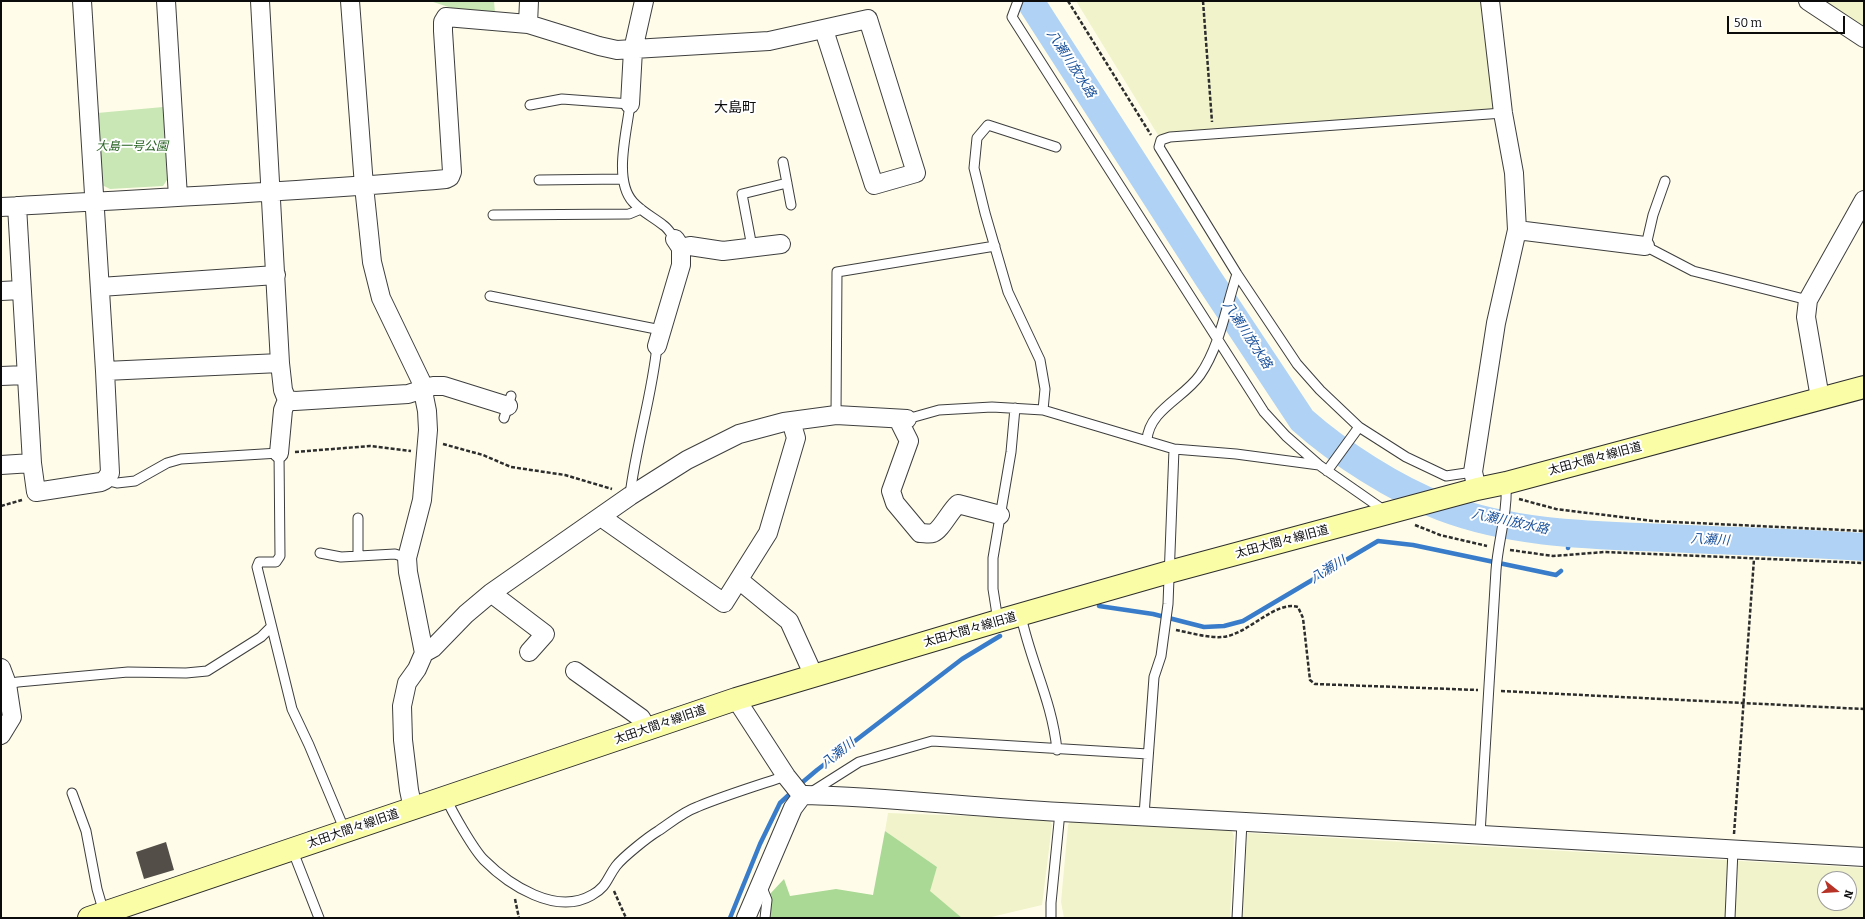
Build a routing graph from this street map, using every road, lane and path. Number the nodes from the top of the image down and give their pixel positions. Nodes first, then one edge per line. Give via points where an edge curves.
1 (82, 1) edge
2 (166, 1) edge
3 (260, 1) edge
4 (350, 1) edge
5 (529, 1) edge
6 (644, 1) edge
7 (1018, 1) edge
8 (1068, 1) edge
9 (1203, 1) edge
10 (1490, 1) edge
11 (1808, 1) edge
12 (528, 24) junction
13 (824, 30) junction
14 (1864, 38) edge
15 (633, 50) junction
16 (630, 104) junction
17 (530, 105) dead end
18 (1503, 113) junction
19 (1213, 134) junction
20 (1056, 147) dead end
21 (1159, 147) junction
22 (783, 162) dead end
23 (623, 179) junction
24 (539, 180) dead end
25 (1665, 181) dead end
26 (787, 183) junction
27 (364, 186) junction
28 (271, 190) junction
29 (178, 197) junction
30 (1864, 200) edge
31 (94, 202) junction
32 (791, 205) dead end
33 (9, 207) edge
34 (641, 209) junction
35 (493, 215) dead end
36 (1517, 230) junction
37 (678, 243) junction
38 (781, 244) dead end
39 (752, 246) junction
40 (995, 246) junction
41 (1645, 246) junction
42 (276, 275) junction
43 (1236, 278) junction
44 (100, 287) junction
45 (22, 290) junction
46 (1, 291) edge
47 (490, 296) dead end
48 (1808, 300) junction
49 (1217, 336) junction
50 (659, 338) junction
51 (280, 363) junction
52 (105, 371) junction
53 (26, 375) junction
54 (1, 376) edge
55 (1864, 387) edge
56 (423, 389) junction
57 (1820, 398) junction
58 (287, 400) junction
59 (508, 407) dead end
60 (1015, 408) junction
61 (1042, 410) junction
62 (836, 415) junction
63 (903, 419) junction
64 (791, 421) junction
65 (1357, 429) junction
66 (1147, 440) junction
67 (442, 443) dead end
68 (1174, 448) junction
69 (414, 451) dead end
70 (279, 453) junction
71 (32, 463) junction
72 (1, 465) edge
73 (1319, 465) junction
74 (1329, 468) junction
75 (105, 480) junction
76 (1471, 485) junction
77 (36, 492) junction
78 (1506, 495) junction
79 (630, 496) junction
80 (1, 506) edge
81 (1391, 512) junction
82 (1000, 515) junction
83 (601, 517) junction
84 (358, 518) dead end
85 (1413, 524) dead end
86 (1864, 531) edge
87 (1498, 548) junction
88 (320, 554) dead end
89 (358, 556) junction
90 (407, 558) junction
91 (1754, 559) junction
92 (1864, 563) edge
93 (1169, 572) junction
94 (739, 580) junction
95 (491, 593) junction
96 (1021, 616) junction
97 (998, 621) junction
98 (271, 627) junction
99 (530, 652) dead end
100 (424, 653) junction
101 (1, 668) edge
102 (575, 671) dead end
103 (814, 676) junction
104 (7, 684) junction
105 (736, 699) junction
106 (648, 730) junction
107 (1, 735) edge
108 (1057, 750) junction
109 (1148, 754) junction
110 (788, 778) junction
111 (72, 793) dead end
112 (804, 796) junction
113 (446, 798) junction
114 (413, 809) junction
115 (1060, 812) junction
116 (1144, 815) junction
117 (1242, 822) junction
118 (345, 831) junction
119 (1480, 834) junction
120 (292, 849) junction
121 (1733, 850) junction
122 (1864, 858) edge
123 (607, 884) junction
124 (760, 884) junction
125 (97, 916) edge
126 (319, 918) edge
127 (626, 918) edge
128 (746, 918) edge
129 (765, 918) edge
130 (1051, 918) edge
131 (1237, 918) edge
132 (1730, 918) edge

1 - 31 street
2 - 29 street
3 - 28 street
4 - 27 street
5 - 12 street
6 - 15 street
7 - 49 lane via 1012,17
8 - 21 path
9 - 19 path
10 - 18 street
11 - 14 street
12 - 15 street via 600,46
12 - 27 street via 446,17 443,31 452,172 450,177
13 - 13 street via 874,185 916,173 868,19
13 - 15 street via 769,41
15 - 16 street
16 - 17 lane via 562,99
16 - 23 lane
18 - 19 lane
18 - 36 street via 1514,173
19 - 21 lane via 1170,137 1162,140
20 - 40 lane via 988,125 980,134 975,150 974,168
21 - 43 lane
22 - 26 lane
23 - 24 lane
23 - 34 lane via 626,192
25 - 41 lane via 1659,193
26 - 32 lane
26 - 39 lane via 742,194
27 - 28 street
27 - 56 street via 376,282
28 - 29 street
28 - 42 street
29 - 31 street
30 - 48 street
31 - 33 street
31 - 44 street
33 - 45 street
34 - 35 lane via 629,214
34 - 37 lane via 665,226
36 - 41 street
36 - 76 street via 1496,323
37 - 39 street via 724,252
37 - 50 street via 681,264
38 - 39 street
40 - 61 lane via 1008,292 1040,360 1045,389
40 - 62 lane via 837,272
41 - 48 lane via 1693,271
42 - 44 street
42 - 51 street
43 - 49 lane
43 - 65 lane via 1297,364
44 - 52 street
45 - 46 street
45 - 53 street
47 - 50 lane
48 - 57 street via 1806,317
49 - 66 lane via 1200,375 1161,411 1148,431
49 - 73 lane via 1264,412 1286,436
50 - 79 lane
51 - 52 street
51 - 58 street via 283,390
52 - 75 street via 110,473
53 - 54 street
53 - 71 street
55 - 57 street, 太田大間々線旧道
56 - 58 street via 408,394
56 - 59 street via 444,386
56 - 90 street via 428,430 422,500
57 - 78 street, 太田大間々線旧道
58 - 70 street via 283,410
60 - 61 lane
60 - 63 lane via 939,410
60 - 82 lane via 1011,452
61 - 66 lane
62 - 63 street
62 - 64 street
63 - 82 street via 909,440 891,492 895,502 920,533 933,533 941,528 958,504
64 - 79 street via 739,434 687,460
64 - 94 street via 796,438 768,533
65 - 74 lane
65 - 76 lane via 1433,471
66 - 68 lane
67 - 79 path via 483,454 511,467 583,479
68 - 73 lane
68 - 93 lane
69 - 70 path via 370,446
70 - 75 lane via 181,459 135,481
70 - 98 lane via 280,556 276,562 258,562 257,567
71 - 72 street
71 - 77 street
73 - 74 lane
74 - 81 lane
75 - 77 street
76 - 78 street, 太田大間々線旧道
76 - 81 street, 太田大間々線旧道
77 - 80 path via 32,497
78 - 86 path via 1556,509 1653,521
78 - 87 lane
79 - 83 street
81 - 93 street, 太田大間々線旧道
82 - 97 lane via 993,558 993,589
83 - 94 street via 724,603
83 - 95 street
84 - 89 lane
85 - 87 path via 1440,535
87 - 91 path via 1553,556 1605,552
87 - 119 lane
88 - 89 lane
89 - 90 lane via 395,554
90 - 100 street
91 - 92 path
91 - 121 path
93 - 96 street, 太田大間々線旧道
93 - 109 lane via 1166,629 1154,677
94 - 103 street via 789,621
95 - 99 street via 545,634
95 - 100 street via 433,648
96 - 97 street, 太田大間々線旧道
96 - 108 lane via 1026,642 1049,704
97 - 103 street, 太田大間々線旧道
98 - 104 lane via 261,637 207,670 186,673 128,672
98 - 118 lane via 292,709
100 - 114 street via 417,670 407,683 402,706 403,740
101 - 104 street
102 - 106 street via 641,718
103 - 105 street, 太田大間々線旧道
104 - 107 street via 12,717
105 - 106 street, 太田大間々線旧道
105 - 110 street
106 - 113 street, 太田大間々線旧道
108 - 109 lane
108 - 112 lane via 932,741 859,762
109 - 116 lane
110 - 112 street
110 - 123 lane via 696,807 656,832 617,865
111 - 125 lane via 86,831 97,889
112 - 115 street
112 - 124 street via 793,808
113 - 114 street, 太田大間々線旧道
113 - 123 lane via 483,859 511,883 548,900 567,902 592,895
114 - 118 street, 太田大間々線旧道
115 - 116 street
115 - 130 lane via 1050,903
116 - 117 street
117 - 119 street
117 - 131 lane
118 - 120 street, 太田大間々線旧道
119 - 121 street
120 - 125 street, 太田大間々線旧道
120 - 126 lane
121 - 122 street
121 - 132 lane
123 - 127 path via 614,892
124 - 128 street
124 - 129 lane via 767,900

